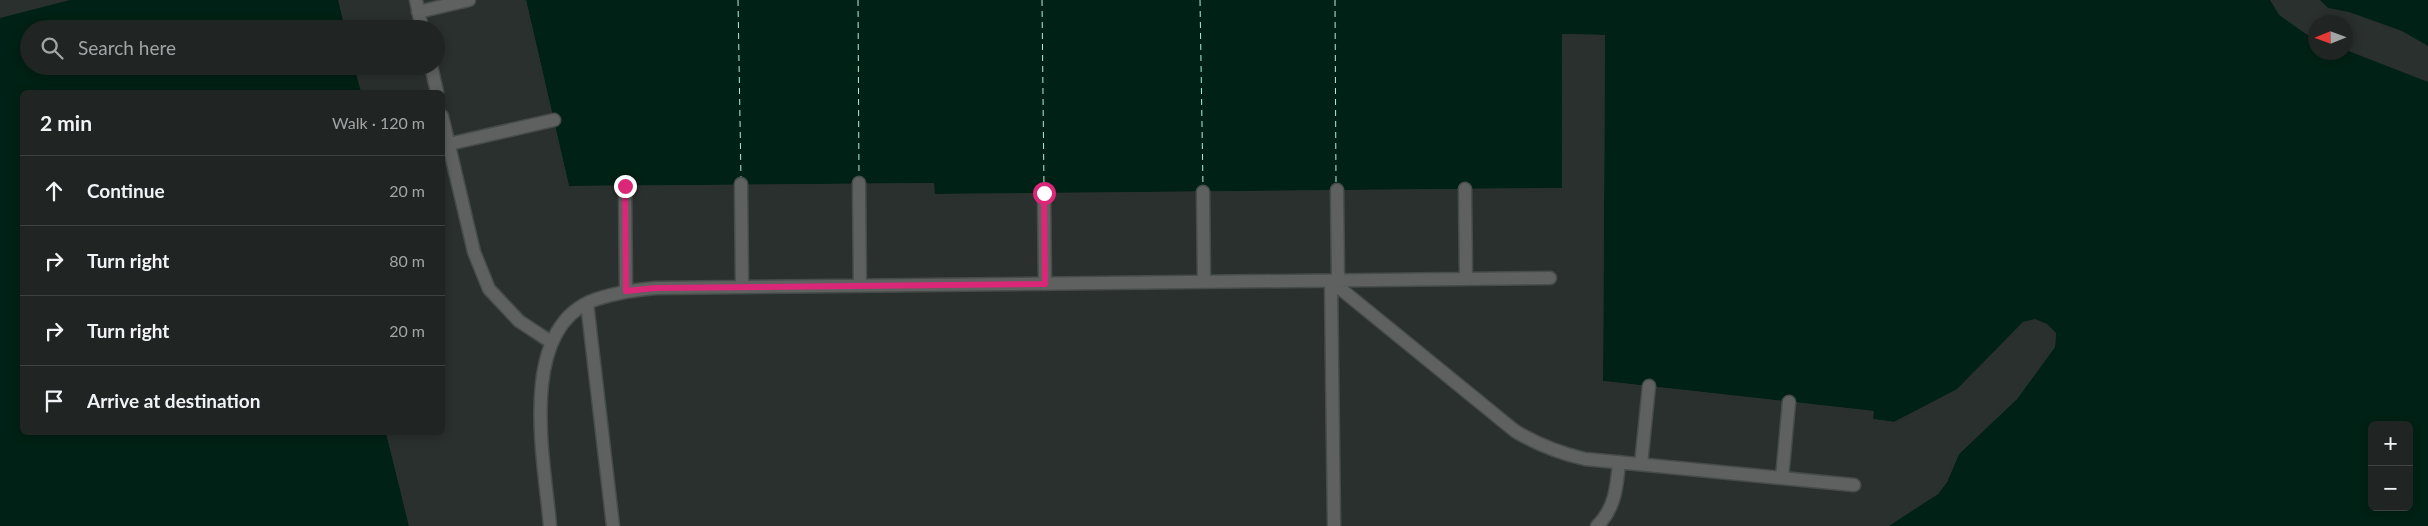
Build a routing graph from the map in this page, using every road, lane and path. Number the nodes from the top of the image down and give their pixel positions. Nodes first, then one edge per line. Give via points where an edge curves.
1 (469, 0) edge
2 (417, 6) edge
3 (420, 20) edge
4 (433, 75) edge
5 (437, 90) edge
6 (554, 120) dead end
7 (445, 128) edge
8 (449, 144) junction
9 (859, 183) dead end
10 (741, 184) dead end
11 (625, 186) dead end
12 (1465, 189) dead end
13 (1336, 190) dead end
14 (1203, 192) dead end
15 (1044, 193) dead end
16 (1550, 278) dead end
17 (1466, 279) junction
18 (1334, 281) junction
19 (1204, 282) junction
20 (1045, 284) junction
21 (860, 286) junction
22 (742, 287) junction
23 (626, 291) junction
24 (587, 303) junction
25 (551, 342) junction
26 (1649, 386) dead end
27 (1789, 402) dead end
28 (1619, 462) junction
29 (1641, 464) junction
30 (1782, 478) junction
31 (1854, 485) dead end
32 (550, 526) edge
33 (613, 526) edge
34 (1334, 526) edge
35 (1597, 526) edge

1 - 2 lane
2 - 3 lane
4 - 5 lane
6 - 8 lane
7 - 8 lane
8 - 25 lane via 474,252 489,289 518,321
9 - 21 lane
10 - 22 lane
11 - 23 lane
12 - 17 lane
13 - 18 lane
14 - 19 lane
15 - 20 lane
16 - 17 lane
17 - 18 lane
18 - 19 lane
18 - 28 lane via 1515,431 1562,454
18 - 34 lane
19 - 20 lane
20 - 21 lane
21 - 22 lane
22 - 23 lane
23 - 24 lane
24 - 25 lane via 568,318
24 - 33 lane
25 - 32 lane via 543,370 540,400
26 - 29 lane
27 - 30 lane
28 - 29 lane
28 - 35 lane via 1617,490 1606,518
29 - 30 lane
30 - 31 lane

